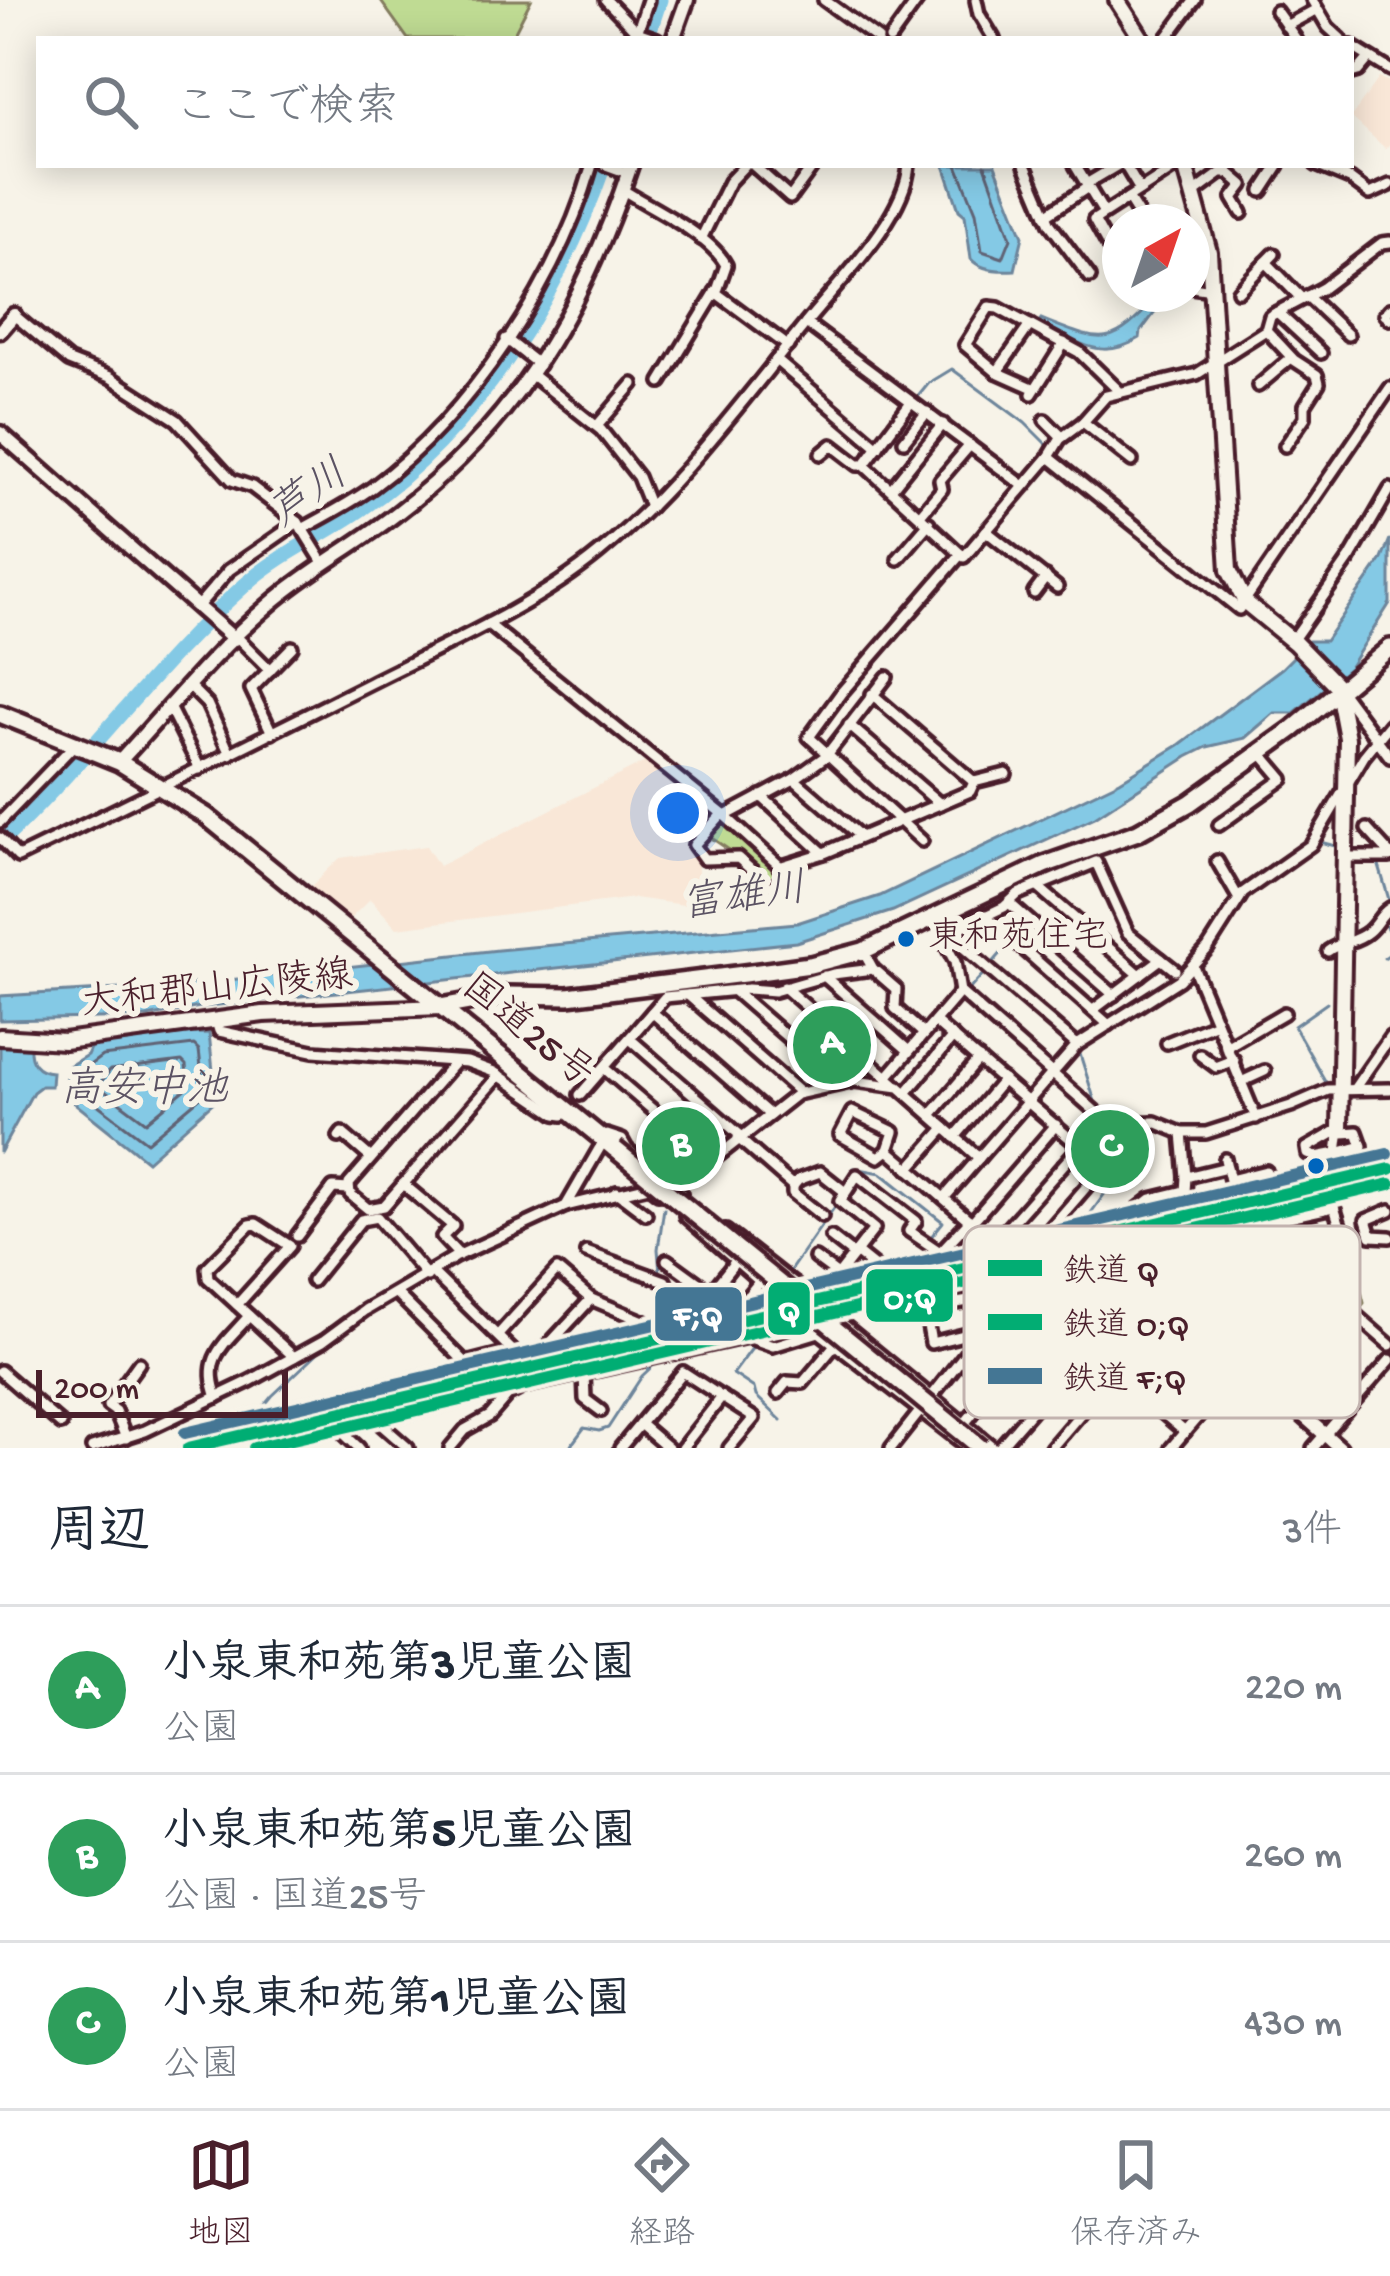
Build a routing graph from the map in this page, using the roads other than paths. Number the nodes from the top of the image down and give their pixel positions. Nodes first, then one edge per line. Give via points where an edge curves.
1 (606, 0) edge
2 (648, 0) edge
3 (687, 0) edge
4 (824, 0) edge
5 (899, 0) edge
6 (976, 0) edge
7 (1117, 0) edge
8 (1196, 0) edge
9 (1314, 4) edge
10 (914, 5) edge
11 (1276, 10) dead end
12 (1286, 26) junction
13 (636, 36) edge
14 (675, 36) edge
15 (874, 36) edge
16 (893, 36) edge
17 (992, 36) edge
18 (1142, 36) edge
19 (1168, 36) edge
20 (1294, 36) edge
21 (1339, 36) edge
22 (1354, 48) edge
23 (1369, 58) junction
24 (1390, 70) edge
25 (1354, 73) edge
26 (591, 168) edge
27 (745, 168) edge
28 (753, 168) edge
29 (812, 168) edge
30 (909, 168) edge
31 (1026, 168) edge
32 (1077, 168) edge
33 (1116, 168) edge
34 (1123, 168) edge
35 (1177, 168) edge
36 (1183, 168) edge
37 (1278, 168) edge
38 (1323, 168) edge
39 (630, 169) edge
40 (1390, 185) edge
41 (1087, 186) junction
42 (623, 190) junction
43 (1140, 190) junction
44 (1262, 191) dead end
45 (1194, 194) junction
46 (1128, 198) junction
47 (1118, 204) edge
48 (1132, 204) edge
49 (1102, 210) edge
50 (1242, 213) dead end
51 (1046, 215) junction
52 (701, 239) junction
53 (1390, 242) edge
54 (1090, 277) dead end
55 (1212, 290) joint
56 (1238, 290) dead end
57 (715, 292) junction
58 (1305, 297) junction
59 (1390, 309) edge
60 (1276, 312) junction
61 (14, 315) joint
62 (1390, 319) edge
63 (806, 322) junction
64 (1030, 325) junction
65 (0, 331) edge
66 (1266, 331) junction
67 (1348, 334) dead end
68 (506, 339) junction
69 (1064, 343) junction
70 (788, 346) junction
71 (1321, 353) dead end
72 (1291, 358) junction
73 (776, 360) junction
74 (1214, 364) junction
75 (535, 370) junction
76 (997, 372) junction
77 (662, 382) dead end
78 (632, 384) dead end
79 (1258, 386) dead end
80 (1390, 388) edge
81 (1118, 390) junction
82 (911, 402) junction
83 (927, 412) junction
84 (1045, 420) dead end
85 (1083, 422) junction
86 (943, 424) junction
87 (597, 426) junction
88 (0, 434) edge
89 (1062, 437) junction
90 (904, 441) dead end
91 (970, 445) junction
92 (1286, 446) dead end
93 (878, 448) junction
94 (821, 454) dead end
95 (1049, 457) junction
96 (1132, 461) dead end
97 (865, 465) junction
98 (1024, 486) junction
99 (891, 489) junction
100 (1390, 489) edge
101 (650, 507) junction
102 (924, 519) junction
103 (301, 527) junction
104 (986, 531) junction
105 (961, 554) junction
106 (898, 559) dead end
107 (323, 564) junction
108 (1046, 577) junction
109 (1057, 586) dead end
110 (1034, 593) dead end
111 (1245, 602) junction
112 (201, 610) junction
113 (488, 624) junction
114 (235, 638) junction
115 (1293, 642) junction
116 (292, 647) dead end
117 (1390, 648) edge
118 (270, 670) junction
119 (887, 677) dead end
120 (189, 686) junction
121 (1339, 689) junction
122 (872, 694) junction
123 (170, 707) junction
124 (0, 714) edge
125 (849, 724) junction
126 (1390, 724) edge
127 (272, 733) junction
128 (1376, 741) junction
129 (78, 743) junction
130 (1261, 753) junction
131 (230, 754) junction
132 (826, 756) junction
133 (1390, 757) edge
134 (119, 762) junction
135 (200, 769) junction
136 (1006, 775) dead end
137 (794, 779) junction
138 (974, 782) junction
139 (162, 787) junction
140 (1346, 788) junction
141 (761, 796) junction
142 (940, 804) junction
143 (720, 813) junction
144 (900, 820) junction
145 (0, 822) edge
146 (1219, 825) dead end
147 (1366, 829) dead end
148 (861, 837) junction
149 (0, 838) edge
150 (922, 841) dead end
151 (824, 854) junction
152 (1345, 856) junction
153 (1383, 856) edge
154 (1217, 861) dead end
155 (779, 867) junction
156 (1037, 886) junction
157 (1237, 896) junction
158 (1009, 903) junction
159 (1390, 908) edge
160 (937, 915) junction
161 (986, 915) junction
162 (948, 934) junction
163 (1342, 941) junction
164 (862, 950) junction
165 (1328, 951) dead end
166 (1161, 959) junction
167 (1193, 966) junction
168 (873, 969) junction
169 (1175, 970) dead end
170 (1140, 975) junction
171 (824, 976) junction
172 (784, 987) junction
173 (734, 991) junction
174 (1114, 994) junction
175 (688, 995) junction
176 (963, 995) junction
177 (441, 1007) junction
178 (1096, 1008) junction
179 (652, 1012) junction
180 (1284, 1013) dead end
181 (216, 1021) junction
182 (937, 1024) junction
183 (1214, 1024) junction
184 (1109, 1025) junction
185 (924, 1034) junction
186 (0, 1037) edge
187 (953, 1037) junction
188 (1390, 1037) edge
189 (629, 1039) junction
190 (1168, 1043) dead end
191 (1077, 1045) junction
192 (1226, 1047) junction
193 (910, 1051) junction
194 (1200, 1055) dead end
195 (979, 1059) junction
196 (1234, 1060) junction
197 (454, 1064) dead end
198 (604, 1068) junction
199 (1264, 1071) dead end
200 (1052, 1074) junction
201 (499, 1076) junction
202 (887, 1077) junction
203 (836, 1080) junction
204 (1003, 1080) junction
205 (1241, 1082) junction
206 (1347, 1089) junction
207 (1390, 1089) edge
208 (796, 1090) junction
209 (902, 1090) junction
210 (580, 1095) dead end
211 (1029, 1102) junction
212 (567, 1110) junction
213 (767, 1113) junction
214 (931, 1115) junction
215 (1256, 1118) junction
216 (1104, 1119) junction
217 (1056, 1125) junction
218 (945, 1128) junction
219 (1346, 1131) junction
220 (1183, 1132) junction
221 (738, 1135) junction
222 (955, 1136) junction
223 (339, 1137) dead end
224 (609, 1144) junction
225 (1078, 1149) junction
226 (888, 1150) junction
227 (1337, 1153) junction
228 (708, 1157) junction
229 (371, 1158) junction
230 (979, 1158) junction
231 (909, 1169) junction
232 (1266, 1171) dead end
233 (1186, 1177) junction
234 (666, 1181) junction
235 (404, 1184) junction
236 (793, 1186) junction
237 (350, 1189) junction
238 (844, 1191) junction
239 (1184, 1191) junction
240 (620, 1194) junction
241 (945, 1197) junction
242 (1076, 1199) junction
243 (566, 1205) junction
244 (1088, 1210) dead end
245 (1390, 1210) edge
246 (372, 1213) junction
247 (646, 1214) dead end
248 (822, 1216) dead end
249 (1125, 1220) dead end
250 (970, 1221) junction
251 (719, 1225) junction
252 (1253, 1225) joint
253 (965, 1226) edge
254 (976, 1226) edge
255 (1009, 1226) edge
256 (1052, 1226) edge
257 (1189, 1226) edge
258 (1240, 1226) edge
259 (1340, 1226) edge
260 (964, 1227) edge
261 (297, 1236) dead end
262 (710, 1236) junction
263 (831, 1237) dead end
264 (1390, 1237) edge
265 (586, 1252) dead end
266 (855, 1253) junction
267 (459, 1255) junction
268 (815, 1258) dead end
269 (667, 1260) dead end
270 (735, 1262) junction
271 (433, 1275) junction
272 (838, 1276) junction
273 (886, 1276) dead end
274 (312, 1281) dead end
275 (759, 1282) junction
276 (794, 1284) junction
277 (712, 1292) junction
278 (398, 1294) junction
279 (591, 1299) junction
280 (964, 1302) edge
281 (237, 1305) junction
282 (734, 1314) dead end
283 (248, 1316) junction
284 (1360, 1319) edge
285 (680, 1324) junction
286 (660, 1328) junction
287 (819, 1332) junction
288 (498, 1335) junction
289 (964, 1335) edge
290 (835, 1345) junction
291 (1390, 1345) edge
292 (513, 1351) junction
293 (964, 1355) edge
294 (294, 1357) junction
295 (538, 1357) junction
296 (1390, 1360) edge
297 (889, 1362) junction
298 (139, 1363) dead end
299 (0, 1371) edge
300 (584, 1373) junction
301 (879, 1375) junction
302 (778, 1394) dead end
303 (1360, 1395) edge
304 (931, 1396) junction
305 (218, 1397) junction
306 (722, 1397) junction
307 (921, 1408) junction
308 (602, 1411) dead end
309 (969, 1418) edge
310 (1024, 1418) edge
311 (1077, 1418) edge
312 (1169, 1418) edge
313 (1197, 1418) edge
314 (1306, 1418) edge
315 (1340, 1418) edge
316 (376, 1420) dead end
317 (61, 1424) dead end
318 (640, 1424) junction
319 (964, 1424) junction
320 (340, 1430) dead end
321 (1185, 1432) junction
322 (1325, 1435) junction
323 (126, 1438) junction
324 (399, 1446) edge
325 (92, 1448) edge
326 (359, 1448) edge
327 (450, 1448) edge
328 (620, 1448) edge
329 (668, 1448) edge
330 (682, 1448) edge
331 (729, 1448) edge
332 (891, 1448) edge
333 (969, 1448) edge
334 (981, 1448) edge
335 (997, 1448) edge
336 (1051, 1448) edge
337 (1171, 1448) edge
338 (1313, 1448) edge
339 (1340, 1448) edge

1 - 13 street
2 - 13 street
3 - 14 street
4 - 15 street
5 - 10 street
6 - 17 street
7 - 18 main road
8 - 19 street
9 - 12 street
9 - 21 street
10 - 16 street
11 - 12 street
12 - 20 street
22 - 23 street
23 - 24 street
23 - 25 street
26 - 68 street via 549,270
27 - 52 street via 729,182
28 - 29 street via 790,198
30 - 63 street via 871,248
31 - 51 street
32 - 41 street
33 - 41 street
34 - 43 street
35 - 43 street
36 - 45 main road
37 - 44 street
38 - 40 street via 1370,194
39 - 42 street
41 - 49 street
41 - 51 street
42 - 52 street
42 - 75 street via 590,277
43 - 46 street
45 - 50 street via 1229,173 1243,185 1233,198
45 - 55 main road
46 - 47 street
46 - 48 street
51 - 54 street
52 - 57 street via 726,266
53 - 58 street
55 - 74 main road
56 - 58 street via 1270,258
57 - 70 street
57 - 77 street
58 - 60 street
58 - 67 street
59 - 62 street
60 - 66 street
60 - 71 street
61 - 65 street
61 - 103 street via 69,361 177,420 232,480
63 - 70 street
63 - 82 street
64 - 69 street
64 - 76 street
64 - 76 street via 998,308 984,310 964,346
66 - 72 street
66 - 74 street
68 - 75 street
68 - 103 street via 416,448 362,495
69 - 76 street via 1033,391
69 - 81 street
70 - 73 street
72 - 79 street
72 - 92 street via 1319,383
73 - 93 street
73 - 101 street
74 - 81 street
74 - 111 main road via 1225,554
75 - 87 street
75 - 107 street via 440,479
78 - 87 street
80 - 111 street
81 - 85 street
82 - 83 street
82 - 93 street
83 - 86 street
83 - 90 street
84 - 89 street
85 - 89 street
85 - 96 street
86 - 91 street
86 - 99 street
87 - 101 street via 638,477
88 - 112 street
89 - 95 street
91 - 98 street
91 - 102 street via 940,480
93 - 97 street
94 - 97 street via 832,445
95 - 98 street
95 - 111 street via 1239,609
97 - 99 street
98 - 104 street
99 - 102 street
100 - 115 street
101 - 113 street via 569,577
102 - 105 street
102 - 106 street
103 - 107 street
103 - 112 street via 229,570
104 - 105 street
104 - 108 street
105 - 132 street via 811,734
107 - 114 street
108 - 109 street
108 - 110 street
111 - 115 main road
112 - 114 street
113 - 127 street
113 - 143 street
114 - 118 street
114 - 120 street
115 - 121 main road
116 - 118 street
117 - 121 main road
118 - 127 street via 251,688
119 - 122 street
120 - 123 street
120 - 131 street via 207,704
121 - 128 street
121 - 130 main road
121 - 140 main road
122 - 125 street
122 - 138 street
123 - 134 street
123 - 135 street
124 - 129 main road, 国道25号
125 - 132 street
125 - 142 street
126 - 128 street
127 - 131 street
128 - 133 street
128 - 140 street
129 - 134 main road, 国道25号
129 - 145 street
130 - 146 street via 1283,779
130 - 160 main road via 1138,832
131 - 135 street
132 - 137 street
132 - 144 street
134 - 139 main road, 国道25号
135 - 139 street
136 - 138 street
137 - 141 street
137 - 148 street
138 - 142 street
139 - 149 street via 18,857
139 - 177 main road, 国道25号
140 - 152 main road
140 - 157 street via 1311,844
141 - 143 street
141 - 151 street
142 - 144 street
143 - 155 street
143 - 155 street via 694,845 704,859 738,859 760,889 794,879
144 - 148 street
144 - 150 street
147 - 153 street
148 - 151 street
151 - 155 street
152 - 153 street
152 - 163 main road
154 - 157 street
156 - 158 street
156 - 166 street via 1096,862 1128,933
156 - 170 street
157 - 167 street
158 - 161 street
158 - 174 street
159 - 163 street via 1366,934
160 - 162 street
160 - 164 main road
161 - 162 street
161 - 178 street
162 - 176 street
162 - 191 street
163 - 165 street
163 - 206 main road
164 - 168 street
164 - 177 main road via 744,974
166 - 169 street
166 - 170 street
167 - 183 street
167 - 184 street
168 - 171 street
168 - 185 street via 896,989 895,1008
170 - 174 street
171 - 172 street
171 - 193 street
172 - 173 street
172 - 202 street
173 - 175 street
173 - 203 street
174 - 178 street
175 - 179 street via 665,997
175 - 208 street
176 - 182 street
176 - 200 street
177 - 181 main road, 大和郡山広陵線
177 - 212 main road, 国道25号
178 - 184 street
179 - 189 street
179 - 213 street
180 - 192 street
181 - 186 main road, 大和郡山広陵線 via 64,1041
181 - 201 street via 219,1031 246,1039 456,1059
182 - 185 street
182 - 187 street
183 - 190 street
183 - 192 street
184 - 191 street
185 - 193 street
187 - 195 street
187 - 209 street
188 - 206 street
189 - 198 street
189 - 221 street
191 - 200 street
192 - 196 street
193 - 202 street
194 - 196 street via 1216,1066
195 - 204 street
195 - 214 street
196 - 205 street
197 - 229 street
198 - 210 street
198 - 228 street
199 - 205 street
200 - 211 street
200 - 216 street
201 - 212 street via 556,1114
201 - 235 street
202 - 209 street
203 - 208 street
203 - 209 street
204 - 211 street
204 - 222 street
205 - 215 street
206 - 207 street
206 - 215 street
206 - 219 main road
208 - 213 street
209 - 214 street
211 - 217 street
211 - 230 street
212 - 224 main road, 国道25号
213 - 221 street
214 - 218 street
215 - 220 street
216 - 220 street
216 - 225 street
217 - 225 street
217 - 250 street
218 - 222 street
218 - 231 street
219 - 227 street
219 - 227 street via 1358,1132 1362,1146
219 - 227 street via 1307,1148 1316,1157
220 - 233 street
221 - 228 street
221 - 236 street
222 - 230 street
223 - 229 street
224 - 234 street via 608,1135 622,1140
224 - 243 street
224 - 334 main road, 国道25号, bridge
225 - 242 street via 1100,1171
225 - 255 street
226 - 226 street via 879,1157 840,1135 851,1112 894,1132
226 - 231 street
228 - 234 street
229 - 237 street
230 - 241 street
231 - 241 street
232 - 233 street via 1229,1180 1226,1163
233 - 239 street
234 - 251 street
235 - 246 street
235 - 267 street via 453,1226 442,1238
236 - 238 street via 820,1172
236 - 248 street
237 - 246 street
237 - 261 street via 333,1188
238 - 260 street via 857,1175 916,1221 909,1231 940,1252
238 - 266 street via 839,1201 874,1228
239 - 249 street via 1151,1199
239 - 257 street
240 - 243 street
240 - 247 street
240 - 262 street via 649,1186
241 - 250 street
242 - 244 street
242 - 256 street
243 - 267 street
245 - 264 street via 1372,1215 1366,1229
246 - 271 street
246 - 274 street
250 - 253 street
250 - 254 street
251 - 262 street
251 - 276 street
252 - 258 street
252 - 259 street via 1334,1207
262 - 270 street
263 - 266 street
265 - 285 street via 665,1281
266 - 272 street
266 - 273 street
267 - 271 street
268 - 272 street
269 - 277 street
270 - 275 street
270 - 277 street
271 - 278 street
271 - 288 street
272 - 276 street via 809,1295
275 - 276 street via 781,1300
275 - 282 street
277 - 285 street
278 - 292 street via 466,1363
278 - 294 street
279 - 286 street
279 - 288 street via 557,1270
279 - 295 street
280 - 289 street via 925,1308 931,1343
281 - 281 street via 208,1279 207,1268 256,1224 290,1246
281 - 283 street
283 - 294 street
283 - 305 street via 215,1355 209,1376
284 - 291 street
285 - 286 street
286 - 295 street
287 - 290 street
287 - 297 street via 830,1320 840,1322
287 - 300 street via 773,1346 747,1337
288 - 292 street
290 - 301 street
290 - 302 street via 803,1383 788,1382
292 - 295 street via 523,1360
293 - 304 street
294 - 305 street
296 - 303 street
297 - 301 street
297 - 304 street
298 - 323 street via 108,1406
299 - 317 street
300 - 308 street via 584,1400
300 - 327 street via 514,1390
301 - 307 street
304 - 307 street
304 - 319 street
305 - 323 street
306 - 318 street via 683,1372
306 - 330 street
306 - 331 street via 754,1418
307 - 332 street
307 - 333 street
309 - 319 street
310 - 335 street
311 - 336 street
312 - 321 street
313 - 321 street
314 - 322 street
315 - 322 street
316 - 324 street
318 - 328 street
318 - 329 street
319 - 335 street
320 - 326 street
321 - 337 street
322 - 338 street
322 - 339 street
323 - 325 street

